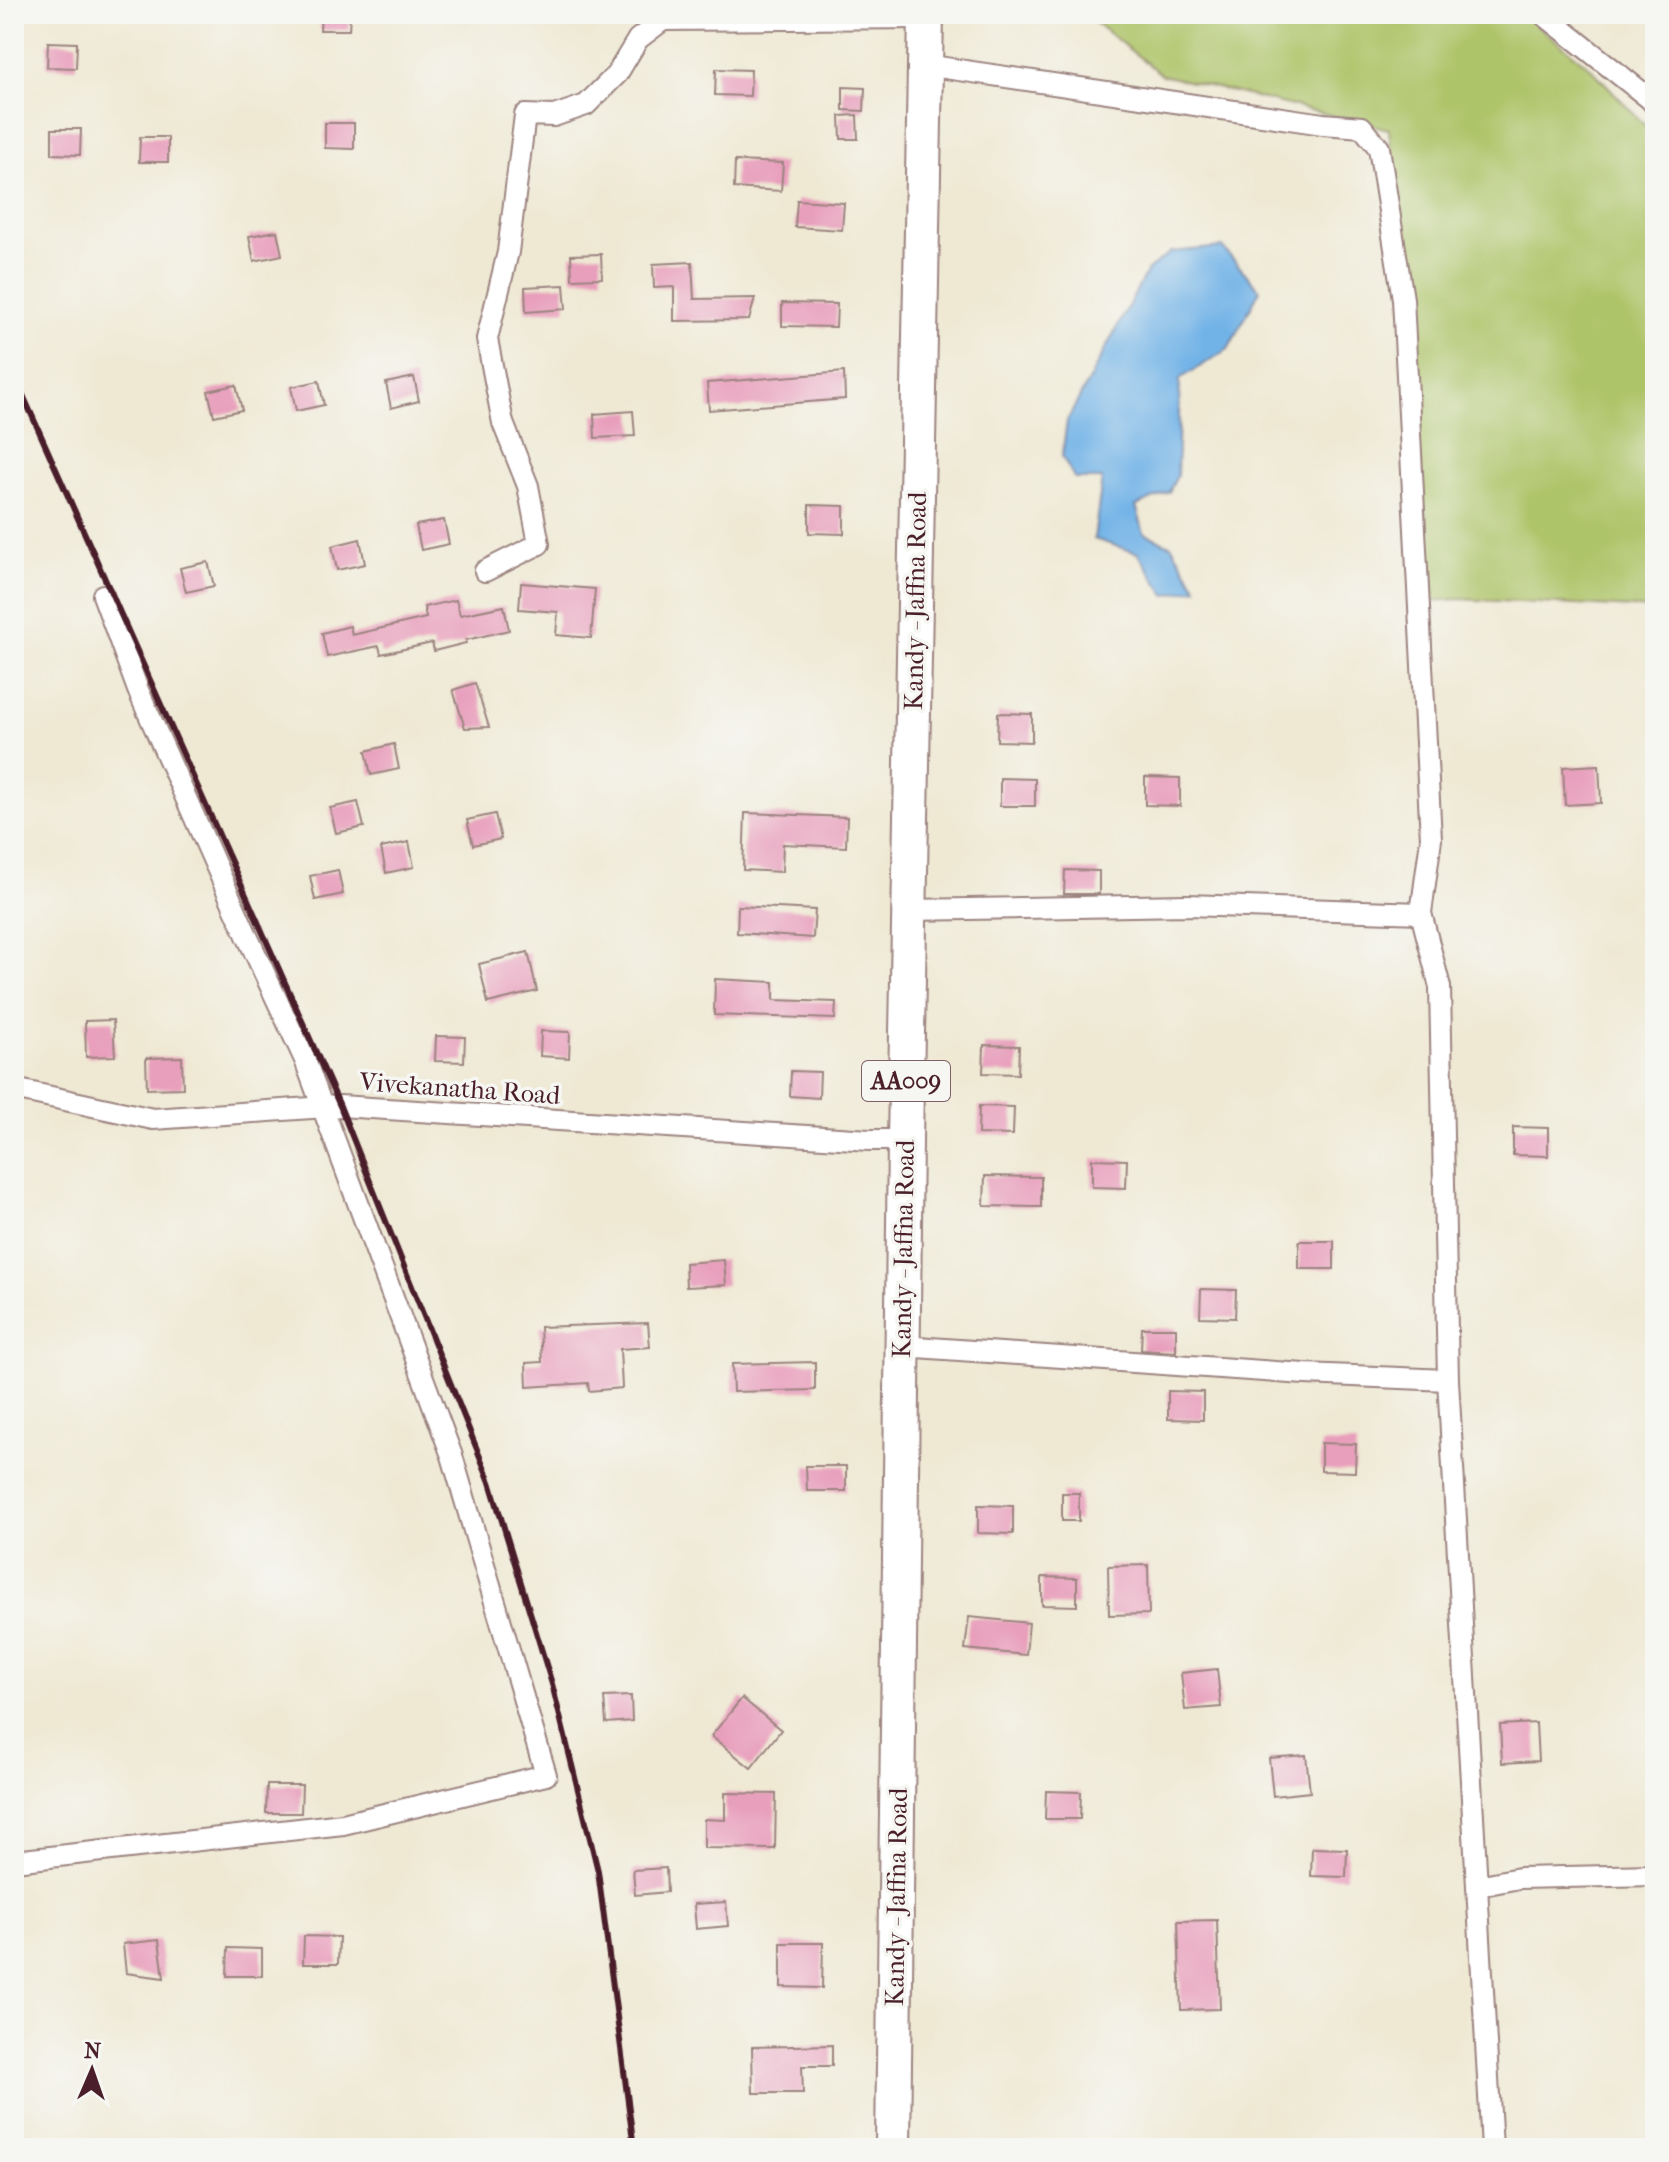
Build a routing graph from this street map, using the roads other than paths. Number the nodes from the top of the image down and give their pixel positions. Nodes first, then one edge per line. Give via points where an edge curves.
1 (1543, 14) edge
2 (926, 16) edge
3 (925, 65) junction
4 (1655, 105) edge
5 (485, 571) dead end
6 (103, 595) dead end
7 (909, 910) junction
8 (1421, 913) junction
9 (14, 1089) edge
10 (321, 1109) junction
11 (905, 1140) junction
12 (902, 1346) junction
13 (1448, 1380) junction
14 (14, 1861) edge
15 (1655, 1875) edge
16 (1478, 1886) junction
17 (893, 2148) edge
18 (1492, 2148) edge

1 - 4 street
2 - 3 highway, Kandy - Jaffna Road / AA009
2 - 5 street via 663,20 638,39 617,74 586,105 554,116 525,115 508,252 487,339 503,423 528,486 539,544
3 - 7 highway, Kandy - Jaffna Road / AA009
3 - 8 street via 1362,127 1379,148 1403,299 1431,839
6 - 10 street via 138,690 305,1060
7 - 8 street via 1188,905
7 - 11 highway, Kandy - Jaffna Road / AA009
8 - 13 street via 1440,987
9 - 10 street, Vivekanatha Road via 153,1119
10 - 11 street, Vivekanatha Road via 340,1106
10 - 14 street via 452,1456 546,1775 343,1824
11 - 12 highway, Kandy - Jaffna Road / AA009
12 - 13 street
12 - 17 highway, Kandy - Jaffna Road / AA009
13 - 16 street
15 - 16 street via 1519,1878
16 - 18 street

